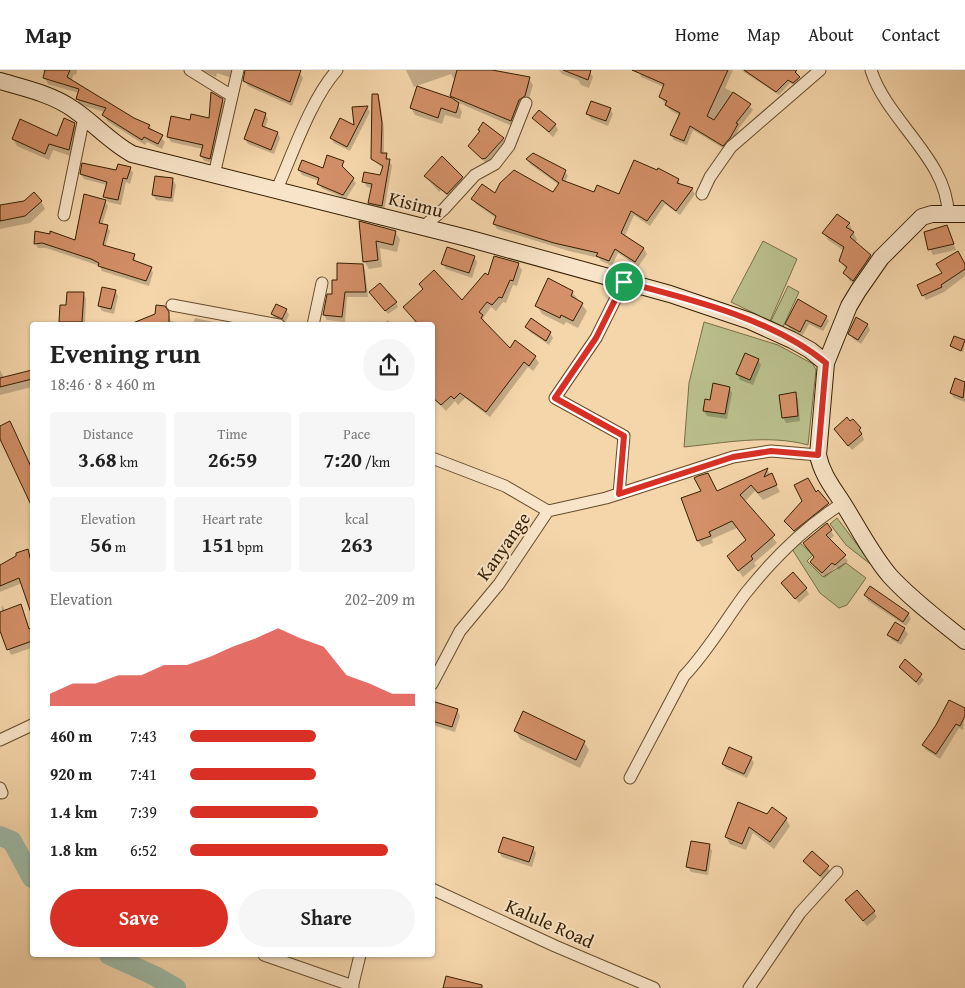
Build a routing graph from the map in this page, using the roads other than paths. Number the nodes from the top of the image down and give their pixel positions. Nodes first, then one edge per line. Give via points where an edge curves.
1 (190, 70) edge
2 (238, 70) edge
3 (337, 70) edge
4 (820, 70) edge
5 (871, 70) edge
6 (0, 81) edge
7 (232, 96) junction
8 (526, 103) dead end
9 (84, 117) junction
10 (214, 175) junction
11 (277, 189) junction
12 (702, 194) dead end
13 (948, 214) junction
14 (965, 214) edge
15 (64, 215) dead end
16 (423, 227) junction
17 (624, 282) junction
18 (322, 283) dead end
19 (172, 304) dead end
20 (264, 322) edge
21 (314, 322) edge
22 (826, 363) junction
23 (818, 455) junction
24 (435, 459) edge
25 (619, 494) junction
26 (843, 503) junction
27 (548, 511) junction
28 (965, 641) edge
29 (435, 678) edge
30 (30, 726) edge
31 (0, 740) edge
32 (630, 778) dead end
33 (837, 872) dead end
34 (435, 890) edge
35 (270, 957) edge
36 (360, 957) edge
37 (352, 987) edge
38 (654, 988) edge
39 (750, 988) edge

1 - 7 street
2 - 7 street
3 - 11 street via 316,103
4 - 12 street via 731,147
5 - 13 street via 881,93 940,180 948,200
6 - 9 street, Kisimu via 57,100
7 - 10 street
8 - 16 street via 509,146 494,164 475,176
9 - 10 street, Kisimu via 117,146 132,154
9 - 15 street
10 - 11 street, Kisimu
11 - 16 street, Kisimu
13 - 14 street
13 - 22 street via 922,217 881,258 849,306
16 - 17 street, Kisimu
17 - 22 street, Kisimu via 750,321 792,340
17 - 25 street via 596,338 555,398 624,436
18 - 21 street
19 - 20 street
22 - 23 street
23 - 25 street, Kanyange via 771,451 733,457
23 - 26 street via 825,476
24 - 27 street via 505,486
25 - 27 street, Kanyange
26 - 28 street via 889,575
26 - 32 street via 824,515 746,593 684,676
27 - 29 street, Kanyange via 499,584 460,632
30 - 31 street
33 - 39 street via 800,913
34 - 38 street, Kalule Road
35 - 37 street
36 - 37 street

